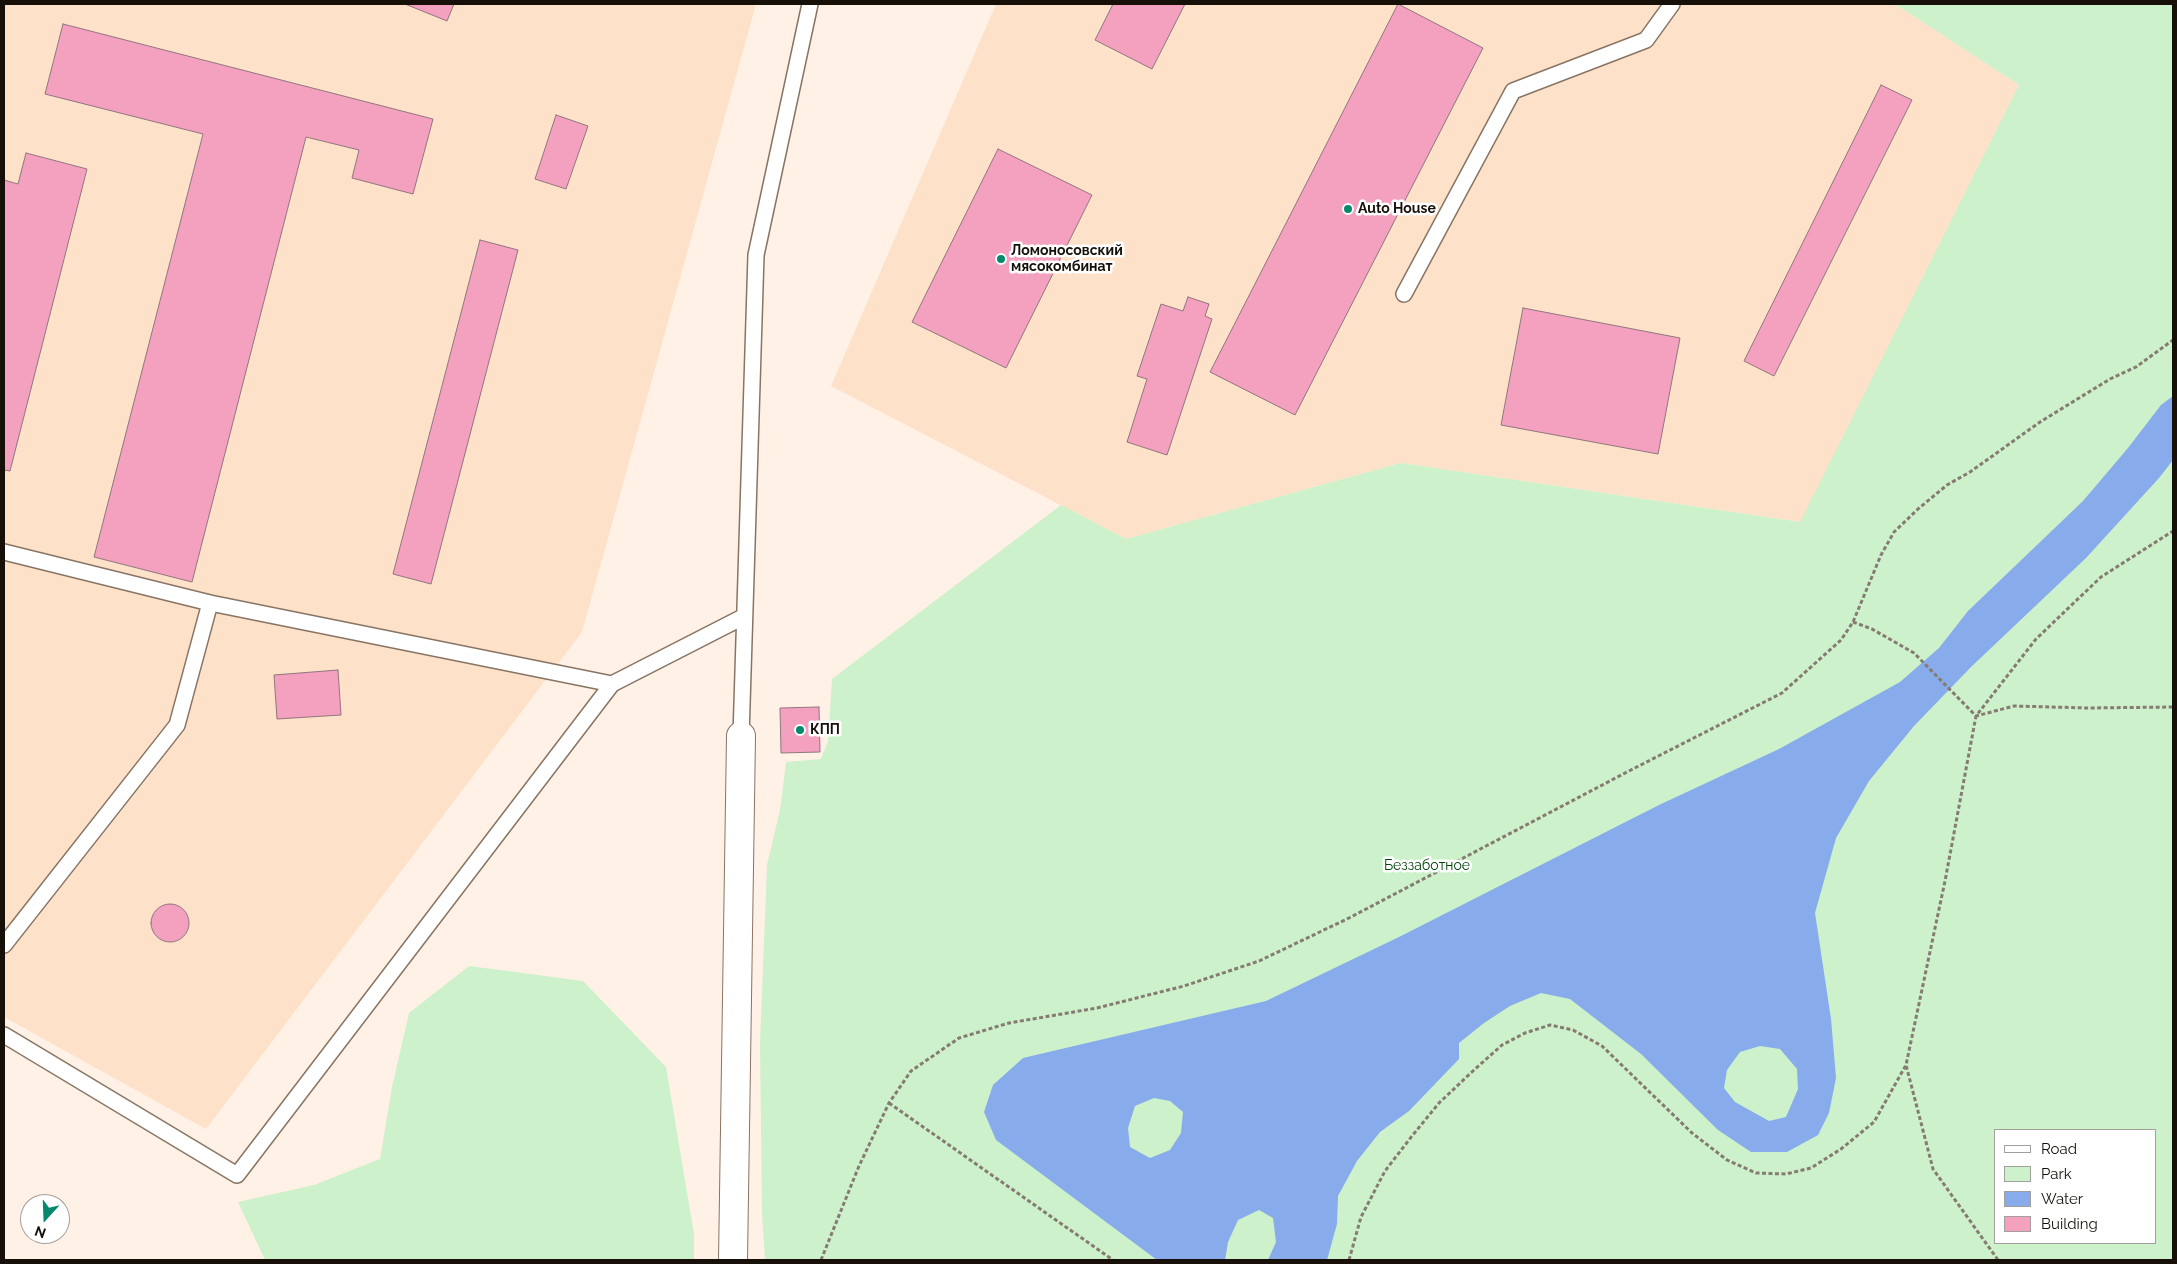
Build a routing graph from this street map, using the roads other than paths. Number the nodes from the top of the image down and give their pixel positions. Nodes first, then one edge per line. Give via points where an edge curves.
1 (810, 4) edge
2 (1672, 4) edge
3 (1404, 294) dead end
4 (4, 552) edge
5 (210, 603) junction
6 (744, 617) junction
7 (612, 684) junction
8 (741, 736) joint
9 (4, 944) edge
10 (4, 1035) edge
11 (733, 1260) edge

1 - 6 lane via 756,255
2 - 3 lane via 1646,40 1512,92
4 - 5 lane
5 - 7 lane
5 - 9 lane via 177,725
6 - 7 lane
6 - 8 lane
7 - 10 lane via 238,1175
8 - 11 street

